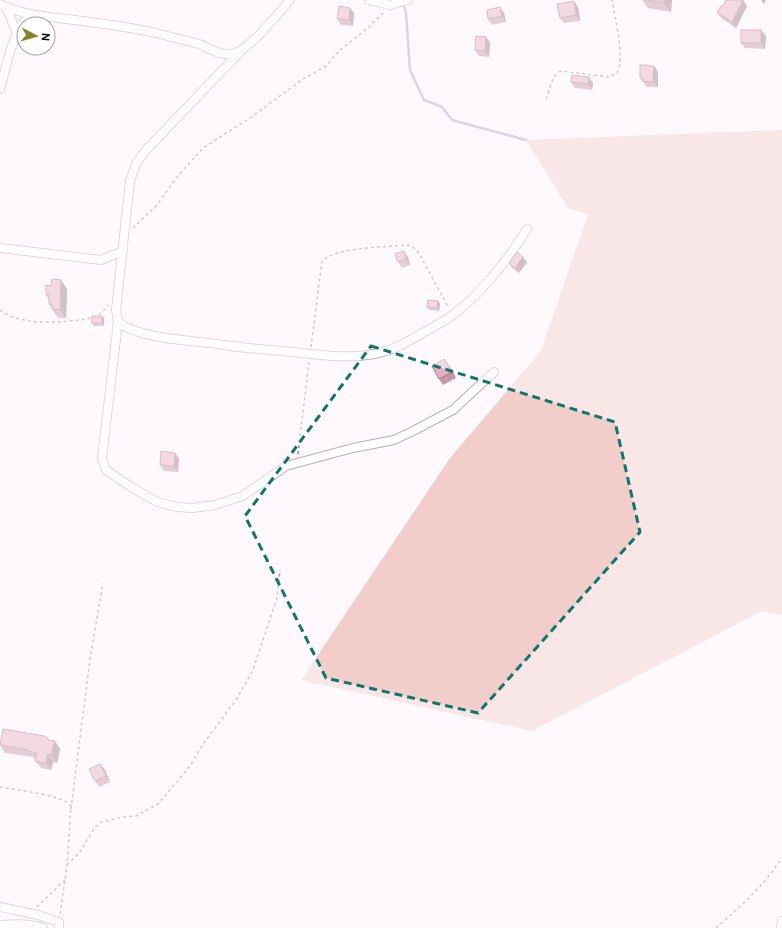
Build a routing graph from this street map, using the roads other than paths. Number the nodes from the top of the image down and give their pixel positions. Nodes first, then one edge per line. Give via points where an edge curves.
1 (290, 0) edge
2 (369, 0) edge
3 (408, 0) edge
4 (3, 5) edge
5 (31, 14) junction
6 (29, 16) edge
7 (16, 31) edge
8 (16, 36) edge
9 (240, 52) junction
10 (0, 89) edge
11 (527, 229) dead end
12 (0, 248) edge
13 (123, 251) junction
14 (118, 322) junction
15 (494, 372) dead end
16 (0, 907) edge
17 (782, 921) edge
18 (0, 925) edge
19 (59, 925) edge
20 (43, 928) edge
21 (781, 928) edge

1 - 9 street
2 - 3 street via 393,4
4 - 5 street
4 - 7 street
5 - 6 street
5 - 9 street via 140,28 229,55
8 - 10 street
9 - 13 street via 137,162 130,181
11 - 14 street via 482,289 453,315 402,345 372,355 310,354 227,346 143,334
12 - 13 street via 101,260
13 - 14 street via 116,310
14 - 15 street via 102,458 106,470 131,487 157,502 176,507 215,505 243,496 286,466 394,440 413,432 453,410
16 - 19 street via 30,914
17 - 21 street
18 - 20 street via 32,925

